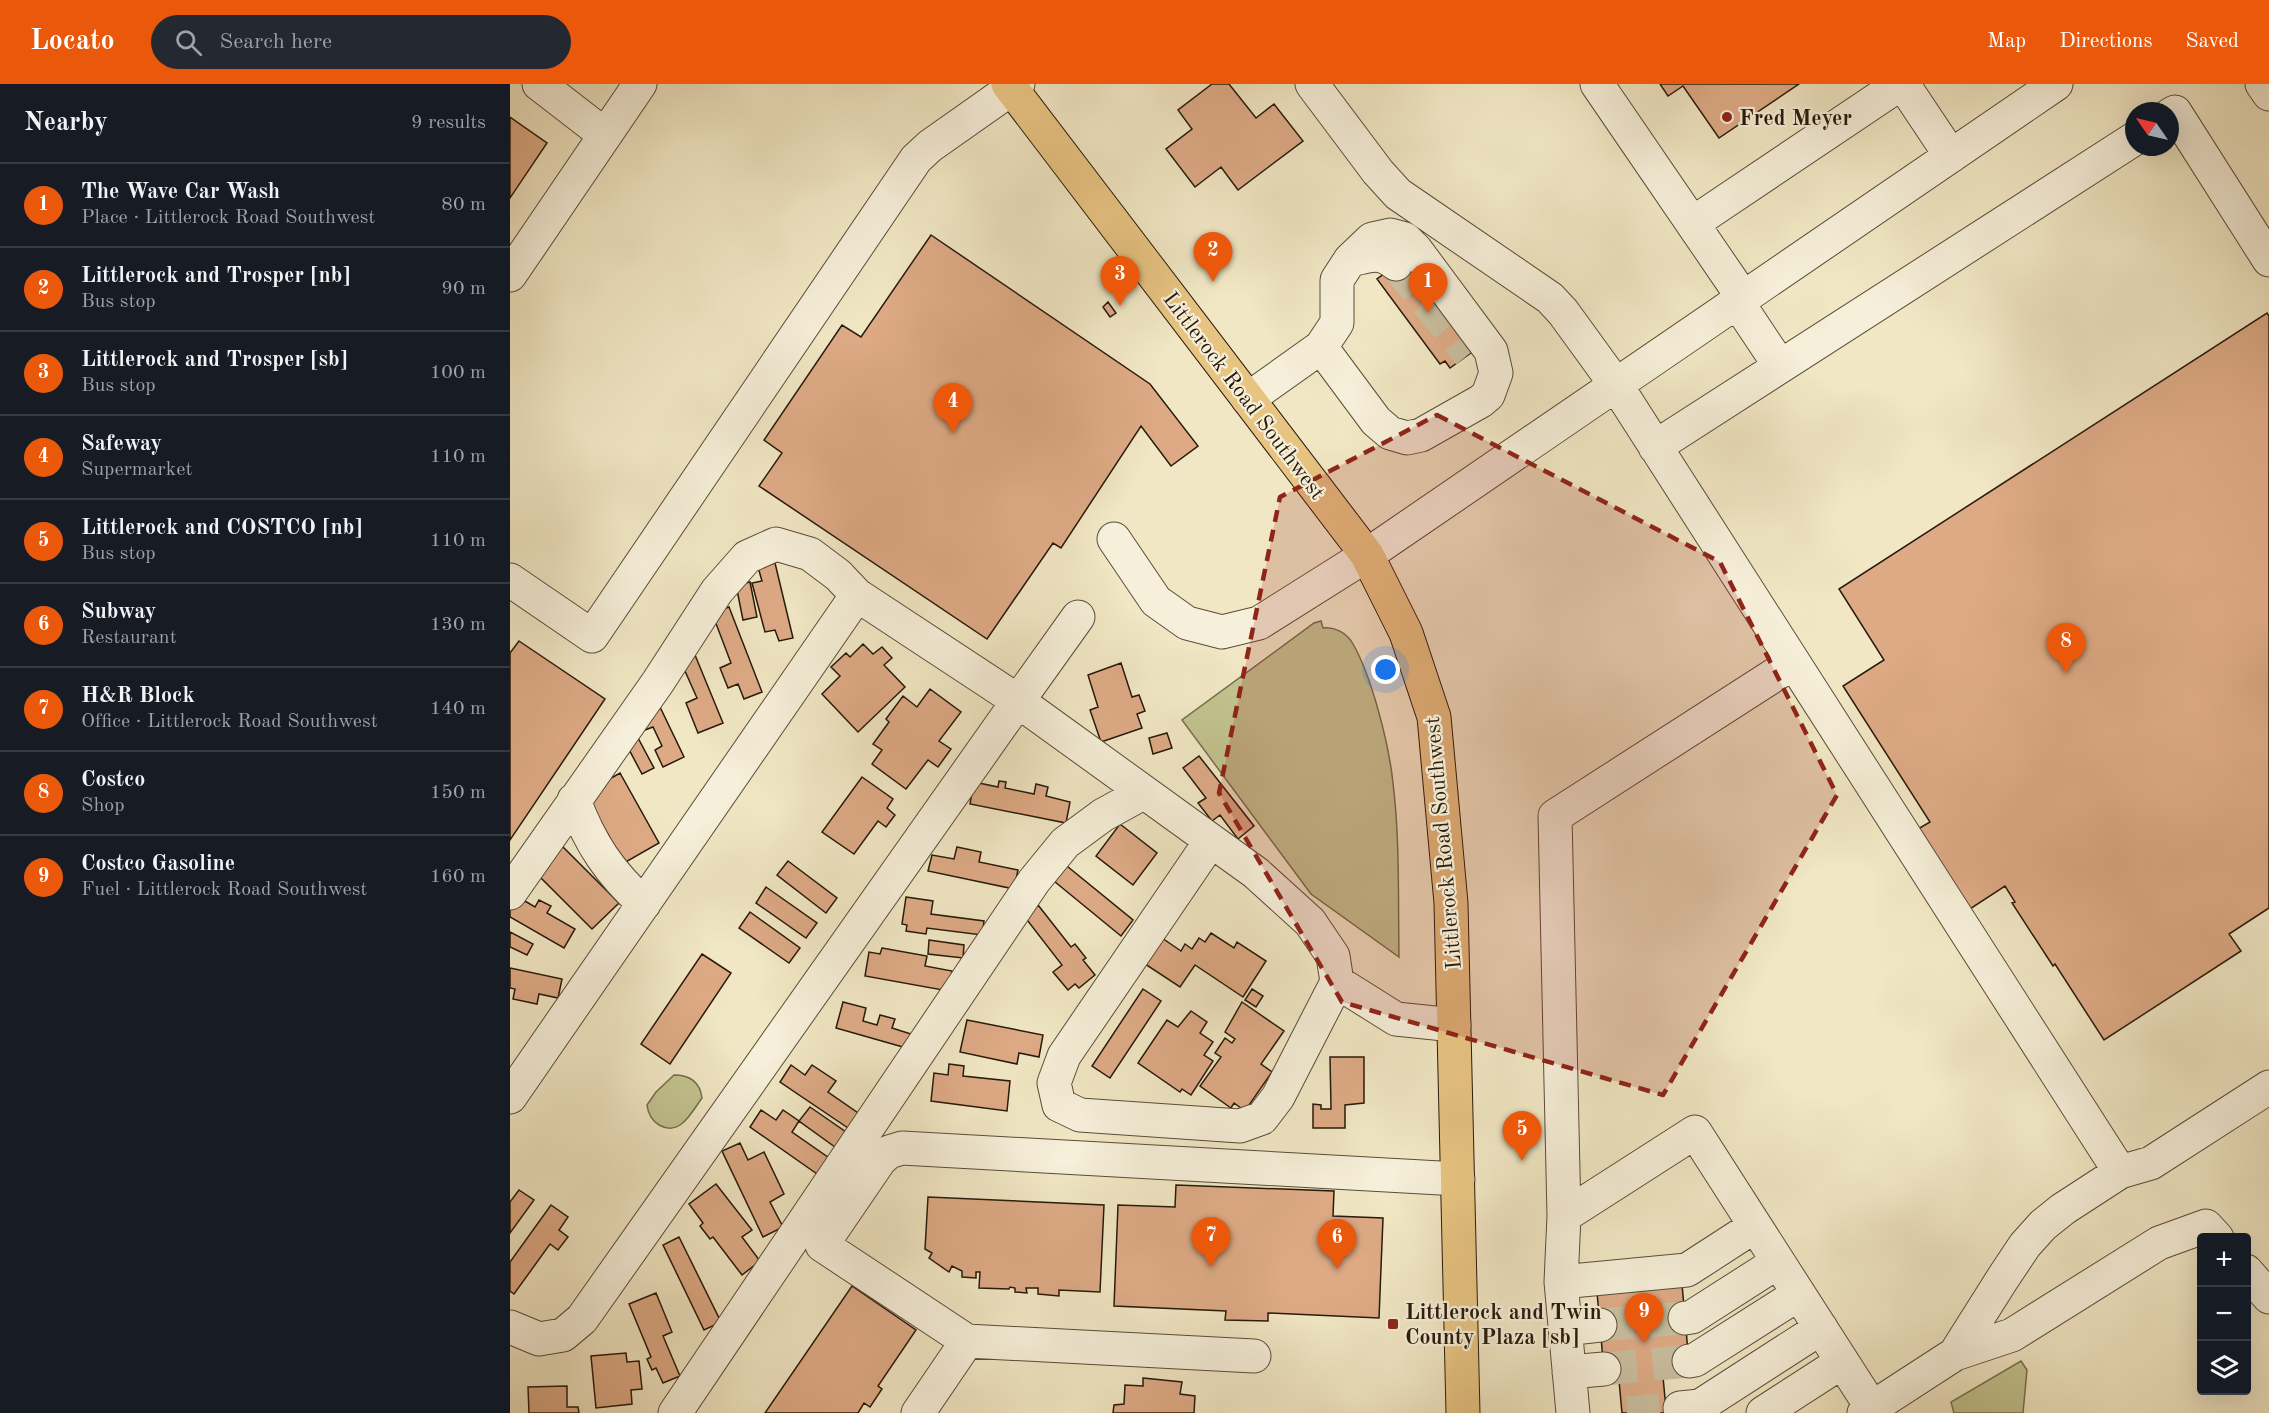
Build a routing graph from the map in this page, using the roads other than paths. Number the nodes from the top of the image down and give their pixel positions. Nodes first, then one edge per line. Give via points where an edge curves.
1 (640, 84) edge
2 (1312, 84) edge
3 (1597, 84) edge
4 (1901, 84) edge
5 (2055, 84) edge
6 (2262, 84) edge
7 (1013, 86) edge
8 (549, 87) edge
9 (2269, 94) edge
10 (2179, 118) edge
11 (605, 135) junction
12 (2125, 145) edge
13 (1951, 156) junction
14 (1693, 223) junction
15 (1350, 260) junction
16 (2269, 260) edge
17 (1396, 264) tunnel mouth
18 (510, 275) edge
19 (1741, 301) junction
20 (1321, 347) junction
21 (1469, 354) tunnel mouth
22 (1780, 366) junction
23 (1616, 386) junction
24 (1490, 389) junction
25 (1248, 399) junction
26 (1655, 447) junction
27 (1114, 539) dead end
28 (1367, 555) junction
29 (510, 580) edge
30 (856, 595) junction
31 (1078, 617) dead end
32 (1793, 663) junction
33 (1018, 701) junction
34 (1143, 793) junction
35 (574, 800) junction
36 (1210, 842) junction
37 (510, 893) edge
38 (644, 904) junction
39 (1337, 982) junction
40 (1454, 1025) junction
41 (2269, 1087) edge
42 (510, 1097) edge
43 (2120, 1172) junction
44 (1458, 1179) junction
45 (1564, 1216) junction
46 (1755, 1226) junction
47 (2212, 1233) edge
48 (1778, 1262) junction
49 (2251, 1276) edge
50 (1561, 1282) junction
51 (1799, 1294) junction
52 (2269, 1297) edge
53 (1685, 1318) tunnel mouth
54 (1600, 1325) tunnel mouth
55 (510, 1327) edge
56 (1821, 1328) junction
57 (1565, 1329) junction
58 (967, 1341) junction
59 (1955, 1354) junction
60 (1254, 1356) dead end
61 (1689, 1361) tunnel mouth
62 (1842, 1362) junction
63 (1604, 1369) tunnel mouth
64 (1569, 1372) junction
65 (1680, 1408) dead end
66 (1871, 1411) edge
67 (675, 1413) edge
68 (918, 1413) edge
69 (1463, 1413) edge
70 (1573, 1413) edge
71 (1763, 1413) edge

1 - 11 street
2 - 23 street via 1398,194 1550,298
3 - 14 street
4 - 13 street
4 - 14 street
5 - 13 street
6 - 9 street
7 - 25 main road, Littlerock Road Southwest
7 - 29 street via 916,159 592,636
8 - 11 street
10 - 16 street
11 - 18 street
12 - 22 street
13 - 19 street
14 - 19 street
15 - 17 street via 1378,254
15 - 20 street via 1337,280 1337,323
15 - 24 street via 1372,239 1390,235 1405,239 1491,351 1496,373
19 - 22 street
19 - 23 street
20 - 24 street via 1376,421 1390,433 1407,438 1421,435 1481,401
20 - 25 street
21 - 24 street
22 - 26 street
23 - 26 street
23 - 28 street
25 - 28 main road, Littlerock Road Southwest
26 - 32 street
27 - 28 street via 1156,601 1187,623 1222,632 1259,623
28 - 40 main road, Littlerock Road Southwest via 1406,633 1434,717 1451,903
30 - 33 street
30 - 35 street via 810,554 776,544 747,557 717,591
30 - 38 street
31 - 33 street
32 - 43 street
32 - 45 street via 1556,816
33 - 34 street
33 - 55 street via 582,1319 563,1335 538,1339
34 - 36 street
34 - 67 street via 1103,815 1065,843 1034,881
35 - 37 street
35 - 38 street via 602,857 619,881
36 - 39 street via 1256,873 1310,922 1333,956
36 - 39 street via 1064,1056 1054,1083 1059,1105 1080,1115 1240,1126 1262,1118 1278,1097
38 - 42 street
39 - 40 street via 1396,1019
40 - 44 main road, Littlerock Road Southwest
41 - 43 street via 2151,1163
43 - 59 street via 2063,1209 2025,1245
44 - 58 street via 902,1148 890,1152 880,1160 822,1245
44 - 69 main road, Littlerock Road Southwest
45 - 46 street via 1695,1132
45 - 50 street
46 - 48 street
46 - 50 street via 1687,1270
47 - 59 street via 2206,1226 2159,1243 2012,1335
48 - 51 street
48 - 53 street
49 - 52 street
50 - 57 street
51 - 56 street
51 - 61 street
54 - 57 street
56 - 62 street
56 - 65 street via 1700,1406
57 - 64 street
58 - 60 street
58 - 68 street
59 - 66 street
62 - 66 street
62 - 71 street
63 - 64 street
64 - 70 street

